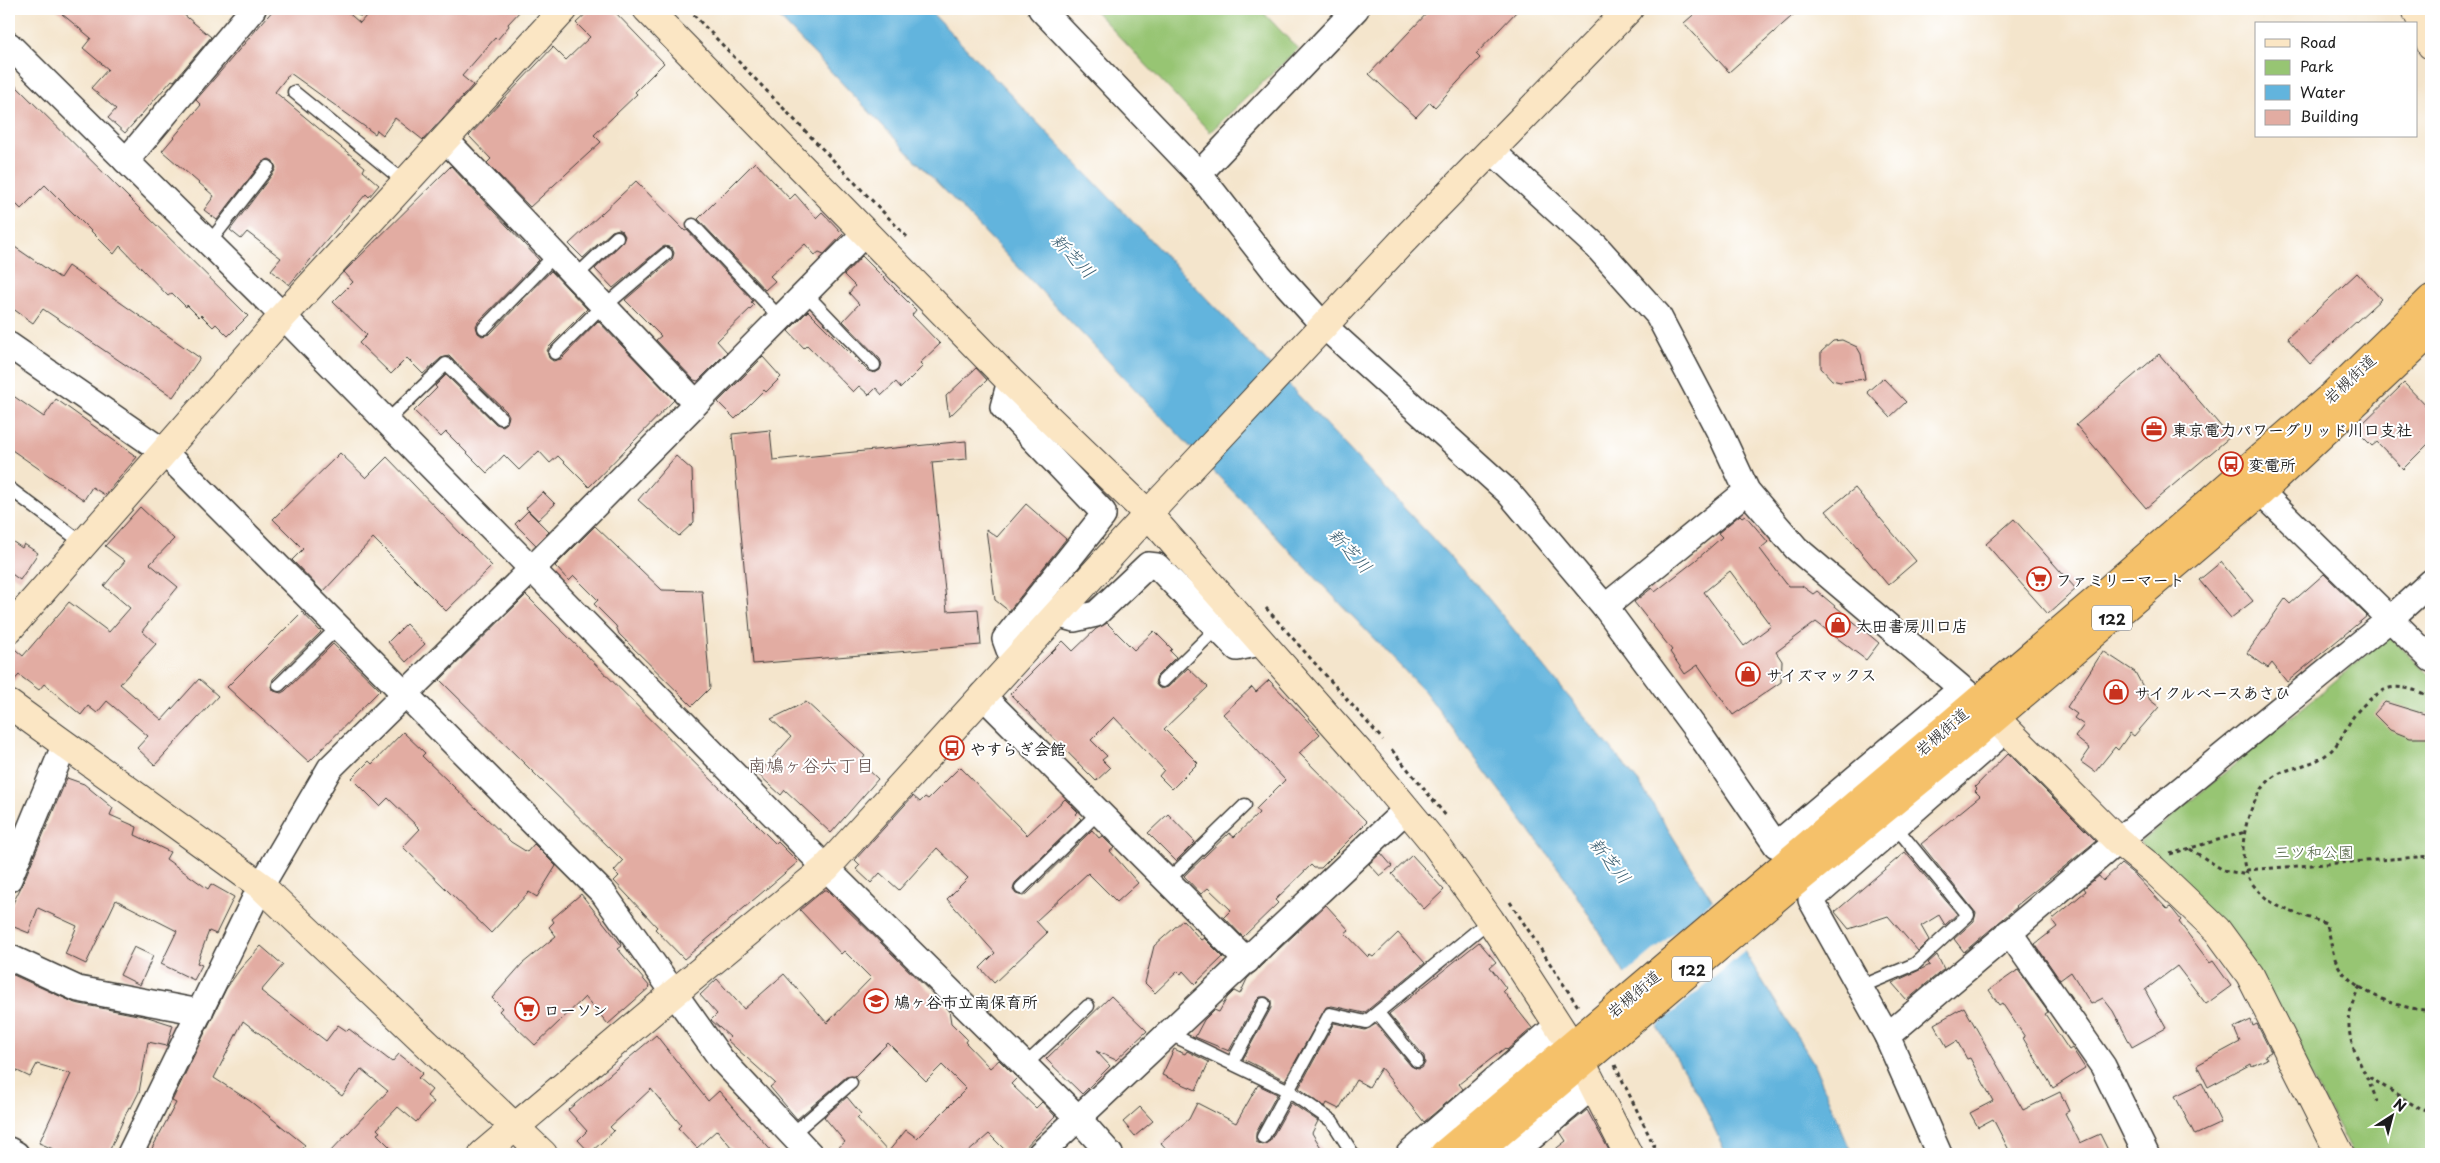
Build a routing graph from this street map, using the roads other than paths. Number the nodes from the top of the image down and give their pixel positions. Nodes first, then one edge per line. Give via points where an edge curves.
1 (253, 9) edge
2 (564, 9) edge
3 (647, 9) edge
4 (1041, 9) edge
5 (1356, 9) edge
6 (1629, 9) edge
7 (2416, 9) edge
8 (9, 45) edge
9 (2431, 45) edge
10 (294, 92) dead end
11 (445, 139) junction
12 (1491, 150) junction
13 (126, 161) junction
14 (268, 167) dead end
15 (1199, 174) junction
16 (406, 182) junction
17 (693, 225) dead end
18 (866, 232) junction
19 (617, 237) dead end
20 (209, 243) junction
21 (666, 254) dead end
22 (555, 255) junction
23 (575, 277) junction
24 (806, 292) junction
25 (2431, 299) edge
26 (603, 306) junction
27 (283, 316) junction
28 (780, 318) junction
29 (484, 328) dead end
30 (1320, 330) junction
31 (2431, 332) edge
32 (9, 345) edge
33 (555, 353) dead end
34 (874, 365) dead end
35 (1010, 381) junction
36 (696, 403) junction
37 (501, 418) dead end
38 (387, 422) junction
39 (164, 452) junction
40 (9, 488) edge
41 (1747, 491) junction
42 (2261, 492) junction
43 (1154, 508) junction
44 (84, 544) junction
45 (532, 569) junction
46 (2431, 582) edge
47 (1605, 607) junction
48 (1056, 614) junction
49 (2390, 619) junction
50 (338, 627) junction
51 (1217, 628) junction
52 (9, 629) edge
53 (1260, 643) junction
54 (2431, 659) edge
55 (1012, 661) junction
56 (1163, 681) dead end
57 (279, 685) dead end
58 (404, 694) junction
59 (982, 694) junction
60 (9, 704) edge
61 (1985, 708) junction
62 (65, 744) junction
63 (1245, 805) dead end
64 (1407, 809) junction
65 (1099, 812) junction
66 (1895, 826) junction
67 (2118, 841) junction
68 (826, 868) junction
69 (9, 879) edge
70 (1167, 881) junction
71 (261, 886) junction
72 (1021, 888) dead end
73 (1490, 920) junction
74 (2009, 932) junction
75 (9, 957) edge
76 (1247, 961) junction
77 (1860, 987) junction
78 (674, 993) junction
79 (1264, 1004) dead end
80 (1088, 1006) dead end
81 (200, 1012) junction
82 (1378, 1013) junction
83 (1561, 1030) joint
84 (1168, 1033) junction
85 (1887, 1036) junction
86 (1597, 1037) junction
87 (1417, 1061) dead end
88 (1232, 1063) junction
89 (1025, 1065) junction
90 (1591, 1080) joint
91 (851, 1083) dead end
92 (1287, 1090) junction
93 (1077, 1117) junction
94 (515, 1127) junction
95 (792, 1135) junction
96 (1263, 1137) dead end
97 (9, 1150) edge
98 (16, 1154) edge
99 (130, 1154) edge
100 (483, 1154) edge
101 (543, 1154) edge
102 (810, 1154) edge
103 (1040, 1154) edge
104 (1110, 1154) edge
105 (1353, 1154) edge
106 (1409, 1154) edge
107 (1444, 1154) edge
108 (1475, 1154) edge
109 (1512, 1154) edge
110 (1628, 1154) edge
111 (1939, 1154) edge
112 (2146, 1154) edge
113 (2340, 1154) edge

1 - 13 street
2 - 11 street
3 - 18 street
4 - 15 street
5 - 15 street
6 - 12 street
7 - 9 street
8 - 13 street
10 - 16 lane
11 - 16 street
11 - 22 street
12 - 30 street
12 - 41 street via 1597,247 1658,315
13 - 20 street
14 - 20 lane
15 - 30 street
16 - 27 street
17 - 28 lane
18 - 24 street
18 - 35 street
19 - 23 lane
20 - 27 street
21 - 26 lane
22 - 23 street
22 - 29 lane
23 - 26 street
24 - 28 street
24 - 34 lane
25 - 61 highway, 岩槻街道 / 122 via 2328,398 2108,590
26 - 33 lane
26 - 36 street
27 - 38 street
27 - 39 street
28 - 36 street
30 - 43 street
30 - 47 street via 1508,492
31 - 42 highway, 岩槻街道 / 122
32 - 39 street
35 - 43 street
35 - 55 street via 1003,407 1103,512 1005,639
36 - 45 street
37 - 38 lane via 446,364
38 - 45 street
39 - 44 street
39 - 50 street
40 - 44 lane
41 - 47 street
41 - 61 street via 1796,548
42 - 49 street
42 - 61 highway, 岩槻街道 / 122
43 - 48 street
43 - 53 street
44 - 52 street
45 - 58 street
45 - 68 street
46 - 49 street
47 - 61 street via 1703,739 1776,845
48 - 51 street via 1074,619 1096,614 1148,565 1157,566
48 - 55 street
49 - 54 street
49 - 67 street
50 - 57 lane
50 - 58 street
51 - 53 street via 1237,648
51 - 56 lane
53 - 64 street
55 - 59 street
58 - 71 street via 330,768
58 - 78 street via 603,893
59 - 65 street
59 - 68 street
60 - 62 street
61 - 66 street
61 - 67 street
61 - 86 highway, 岩槻街道 / 122 via 1974,736 1776,885
62 - 69 street
62 - 71 street
63 - 70 lane
64 - 73 street
64 - 76 street
65 - 70 street
65 - 72 lane
66 - 77 street via 1811,900
66 - 77 lane via 1968,915 1915,964
67 - 74 street
67 - 113 street via 2218,930 2250,974
68 - 78 street
68 - 89 street
70 - 76 street
71 - 81 street
71 - 94 street
73 - 82 lane
73 - 83 street
74 - 85 street
74 - 112 street via 2103,1066
75 - 81 street via 78,989
76 - 84 street
77 - 85 street
78 - 94 street
78 - 95 street via 721,1059
79 - 88 lane
80 - 89 lane
81 - 99 street
82 - 87 lane
82 - 92 lane via 1366,1022 1330,1014
83 - 106 street
84 - 88 lane
84 - 93 street
85 - 111 street
86 - 107 highway, 岩槻街道 / 122
86 - 108 highway, 岩槻街道 / 122
88 - 92 lane
89 - 93 street
90 - 109 street
90 - 110 street
91 - 95 lane
92 - 96 lane
92 - 105 lane via 1332,1120
93 - 103 street
93 - 104 street
94 - 100 street
94 - 101 street
95 - 102 street
97 - 98 street

